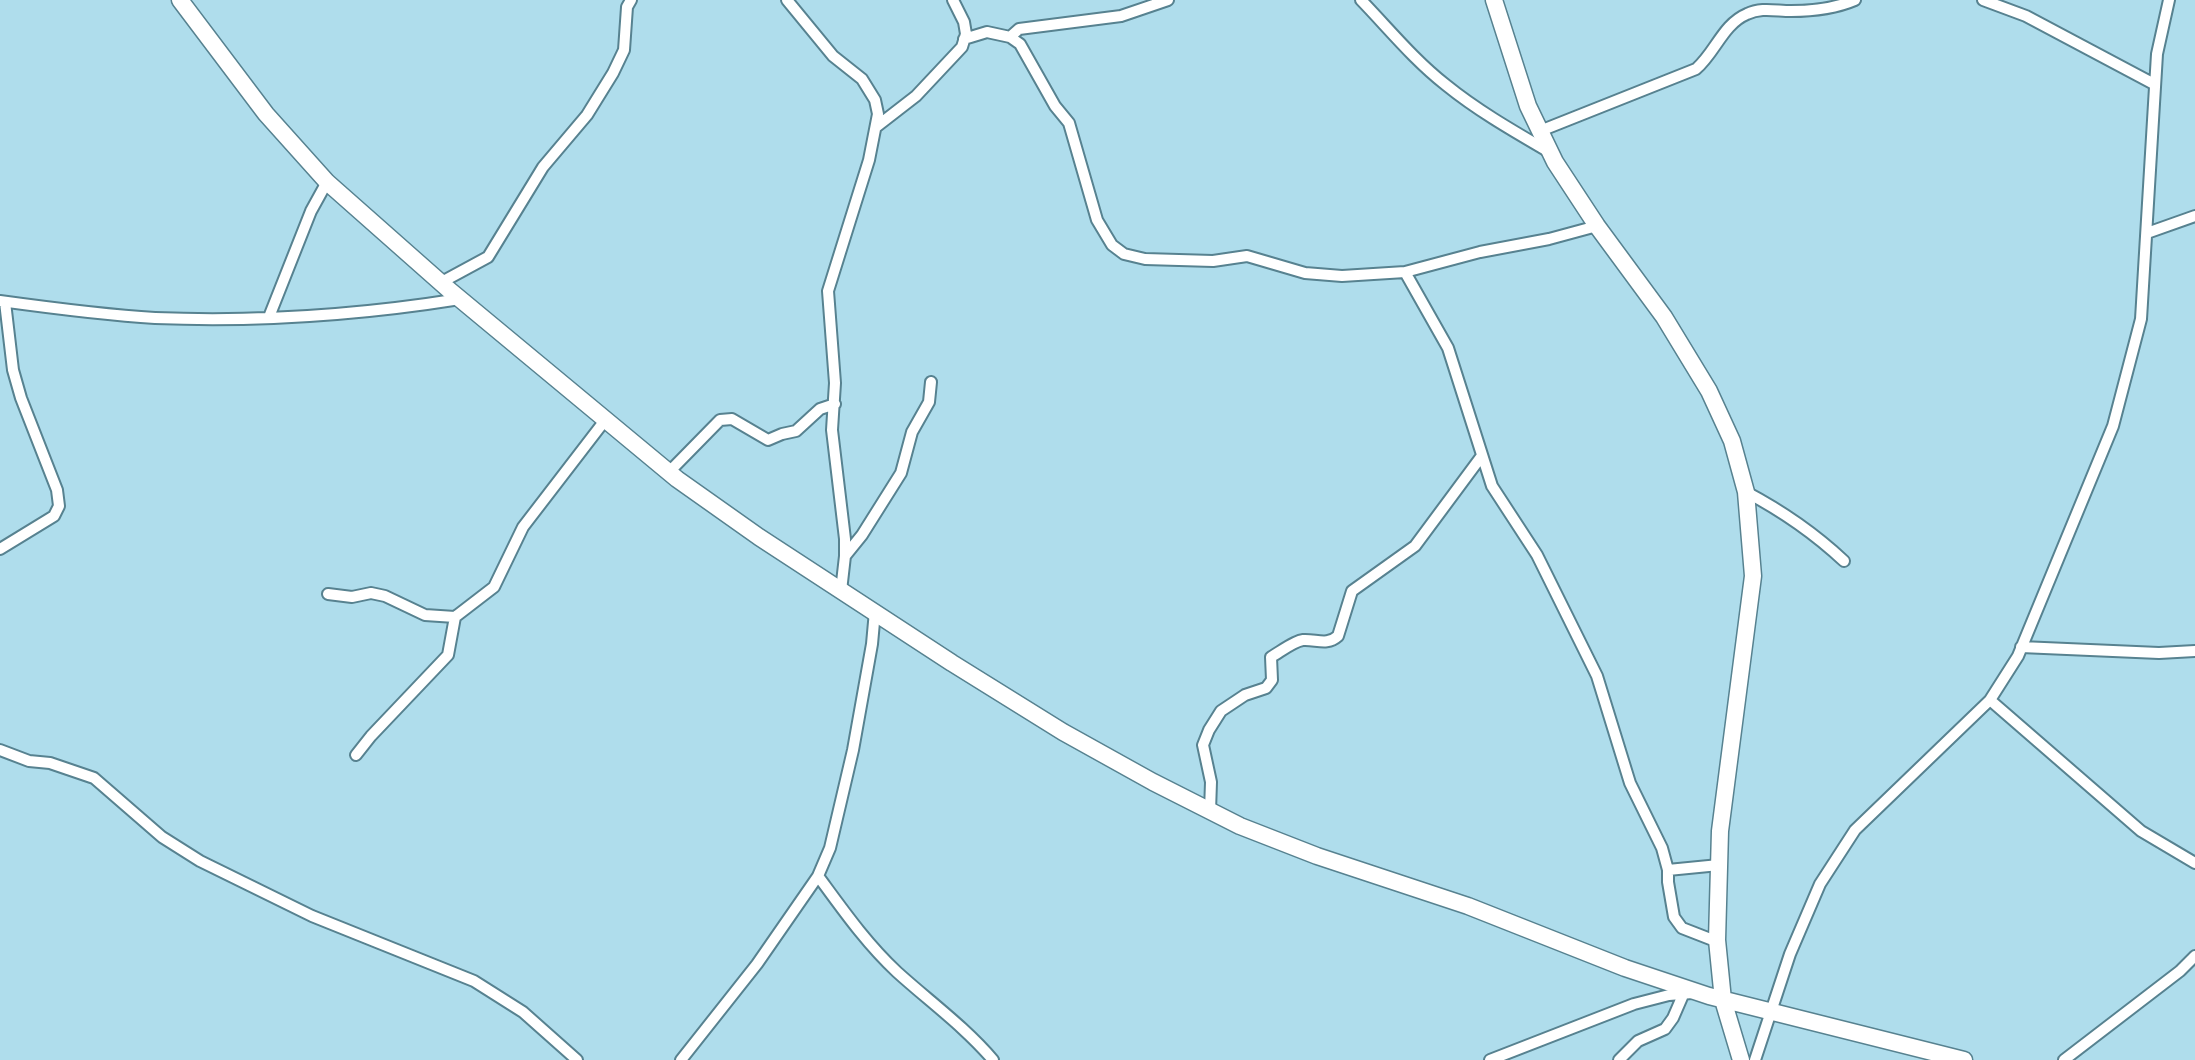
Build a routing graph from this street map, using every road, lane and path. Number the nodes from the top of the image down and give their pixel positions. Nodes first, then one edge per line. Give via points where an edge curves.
1 (180, 0) edge
2 (631, 0) edge
3 (787, 0) edge
4 (953, 0) edge
5 (1168, 0) edge
6 (1361, 0) edge
7 (1494, 0) edge
8 (1855, 0) edge
9 (1983, 0) edge
10 (2169, 0) edge
11 (963, 19) junction
12 (987, 32) junction
13 (1010, 37) junction
14 (964, 39) junction
15 (2154, 84) junction
16 (876, 127) junction
17 (1540, 131) junction
18 (1551, 153) junction
19 (327, 182) junction
20 (2195, 216) edge
21 (1597, 226) junction
22 (2147, 233) junction
23 (1405, 272) junction
24 (440, 283) junction
25 (460, 299) junction
26 (3, 301) edge
27 (269, 317) junction
28 (931, 382) dead end
29 (835, 404) junction
30 (606, 419) junction
31 (1481, 457) junction
32 (669, 472) junction
33 (1746, 492) junction
34 (0, 549) edge
35 (845, 556) junction
36 (1844, 561) dead end
37 (841, 591) junction
38 (328, 594) dead end
39 (875, 611) junction
40 (455, 617) junction
41 (2021, 647) junction
42 (2195, 652) edge
43 (1990, 700) junction
44 (0, 750) edge
45 (356, 755) dead end
46 (1210, 811) junction
47 (2195, 863) edge
48 (1719, 865) junction
49 (1668, 870) junction
50 (818, 876) junction
51 (1718, 942) junction
52 (2195, 956) edge
53 (1690, 994) junction
54 (1723, 1000) junction
55 (1772, 1012) junction
56 (1959, 1059) edge
57 (577, 1060) edge
58 (681, 1060) edge
59 (993, 1060) edge
60 (1490, 1060) edge
61 (1619, 1060) edge
62 (1741, 1060) edge
63 (1755, 1060) edge
64 (2064, 1060) edge

1 - 19 street via 266,114
2 - 24 street via 624,50 587,115 543,167 488,257
3 - 16 street via 833,56 862,79 875,100
4 - 11 street
5 - 13 street via 1121,16 1019,29
6 - 18 street via 1446,86
7 - 17 street
8 - 17 street via 1823,10 1764,9 1747,14 1730,27 1696,69
9 - 15 street via 2026,16
10 - 15 street
11 - 12 street
11 - 14 street
12 - 13 street
12 - 14 street
13 - 23 street via 1020,44 1069,124 1097,220 1112,245 1124,254 1213,261 1247,256 1305,273 1342,276
14 - 16 street via 962,47 916,96
15 - 22 street
16 - 29 street via 828,291
17 - 18 street
18 - 21 street
19 - 24 street
19 - 27 street
20 - 22 street
21 - 23 street
21 - 33 street via 1664,317 1709,391 1732,441
22 - 41 street via 2141,319 2113,426
23 - 31 street via 1448,348
24 - 25 street
25 - 27 street via 399,309
25 - 30 street
26 - 27 street via 154,318
26 - 34 street via 13,370 59,506 54,516
28 - 35 street via 929,401 912,432 901,473
29 - 32 street via 820,409 796,432 768,440 732,419 720,420
29 - 35 street via 832,430
30 - 32 street
30 - 40 street via 523,527 494,587
31 - 46 street via 1415,546 1352,591 1334,640 1300,640 1271,657 1272,680 1266,688 1221,711 1203,745 1211,782
31 - 49 street via 1492,486 1537,555 1597,676 1630,783
32 - 37 street
33 - 36 street via 1815,533
33 - 48 street via 1753,576
35 - 37 street
37 - 39 street
38 - 40 street via 352,597 371,593 425,615
39 - 46 street via 1063,732
39 - 50 street via 853,750 830,848
40 - 45 street via 448,655
41 - 42 street
41 - 43 street
43 - 47 street via 2141,831
43 - 55 street via 1855,830 1820,884 1790,954
44 - 57 street via 94,778 162,837 200,860 312,916 474,981 523,1012
46 - 53 street via 1317,856 1468,906
48 - 49 street
48 - 51 street
49 - 51 street via 1674,917 1682,928
50 - 58 street via 757,964
50 - 59 street via 868,942
51 - 54 street
52 - 64 street
53 - 54 street
53 - 60 street via 1634,1004
53 - 61 street via 1665,1029 1637,1041
54 - 55 street
54 - 62 street
55 - 56 street
55 - 63 street

